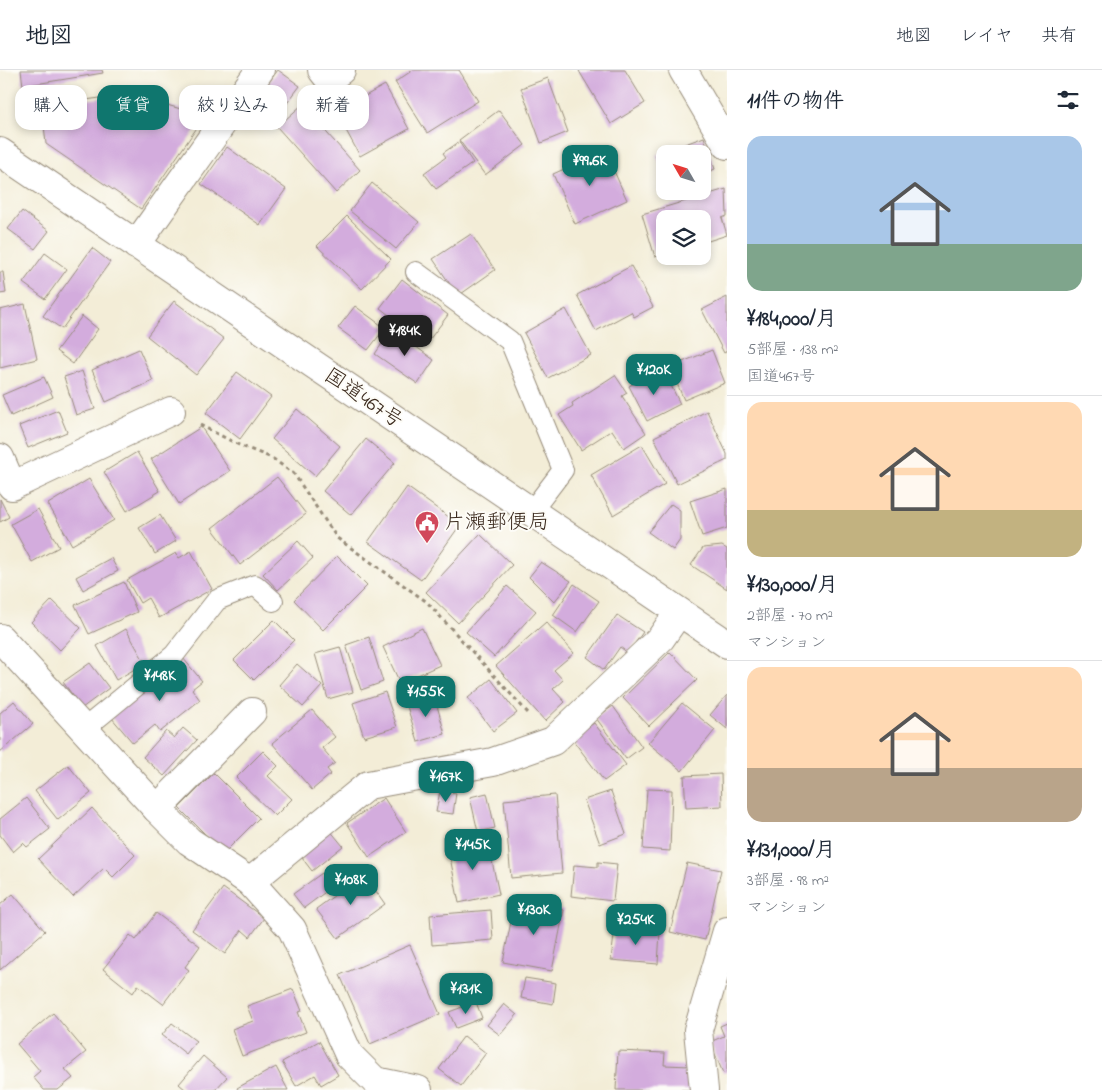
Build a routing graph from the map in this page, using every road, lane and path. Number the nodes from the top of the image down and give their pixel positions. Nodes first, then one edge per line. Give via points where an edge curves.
1 (260, 70) edge
2 (322, 70) edge
3 (341, 70) edge
4 (683, 70) edge
5 (727, 145) edge
6 (0, 152) edge
7 (136, 245) junction
8 (416, 272) dead end
9 (171, 411) joint
10 (0, 458) edge
11 (531, 512) junction
12 (273, 601) dead end
13 (679, 612) junction
14 (0, 638) edge
15 (727, 644) edge
16 (252, 712) dead end
17 (84, 729) junction
18 (553, 741) junction
19 (157, 810) junction
20 (250, 882) junction
21 (727, 931) edge
22 (418, 1090) edge
23 (704, 1090) edge

1 - 7 main road
2 - 3 main road via 329,79
4 - 5 main road
6 - 7 main road, 国道467号
7 - 11 main road, 国道467号
8 - 11 lane via 510,341 563,470
9 - 10 main road via 12,486
9 - 18 path via 238,445 272,458 294,474 337,538 427,602
11 - 13 main road, 国道467号
12 - 17 lane via 256,585 217,600 174,655
13 - 15 main road, 国道467号
13 - 18 main road via 661,638
14 - 17 main road
16 - 19 main road
17 - 19 main road
18 - 20 main road via 493,762 368,785
19 - 20 main road via 189,841
20 - 22 main road via 292,929 349,1054 375,1081
21 - 23 main road via 698,1030

